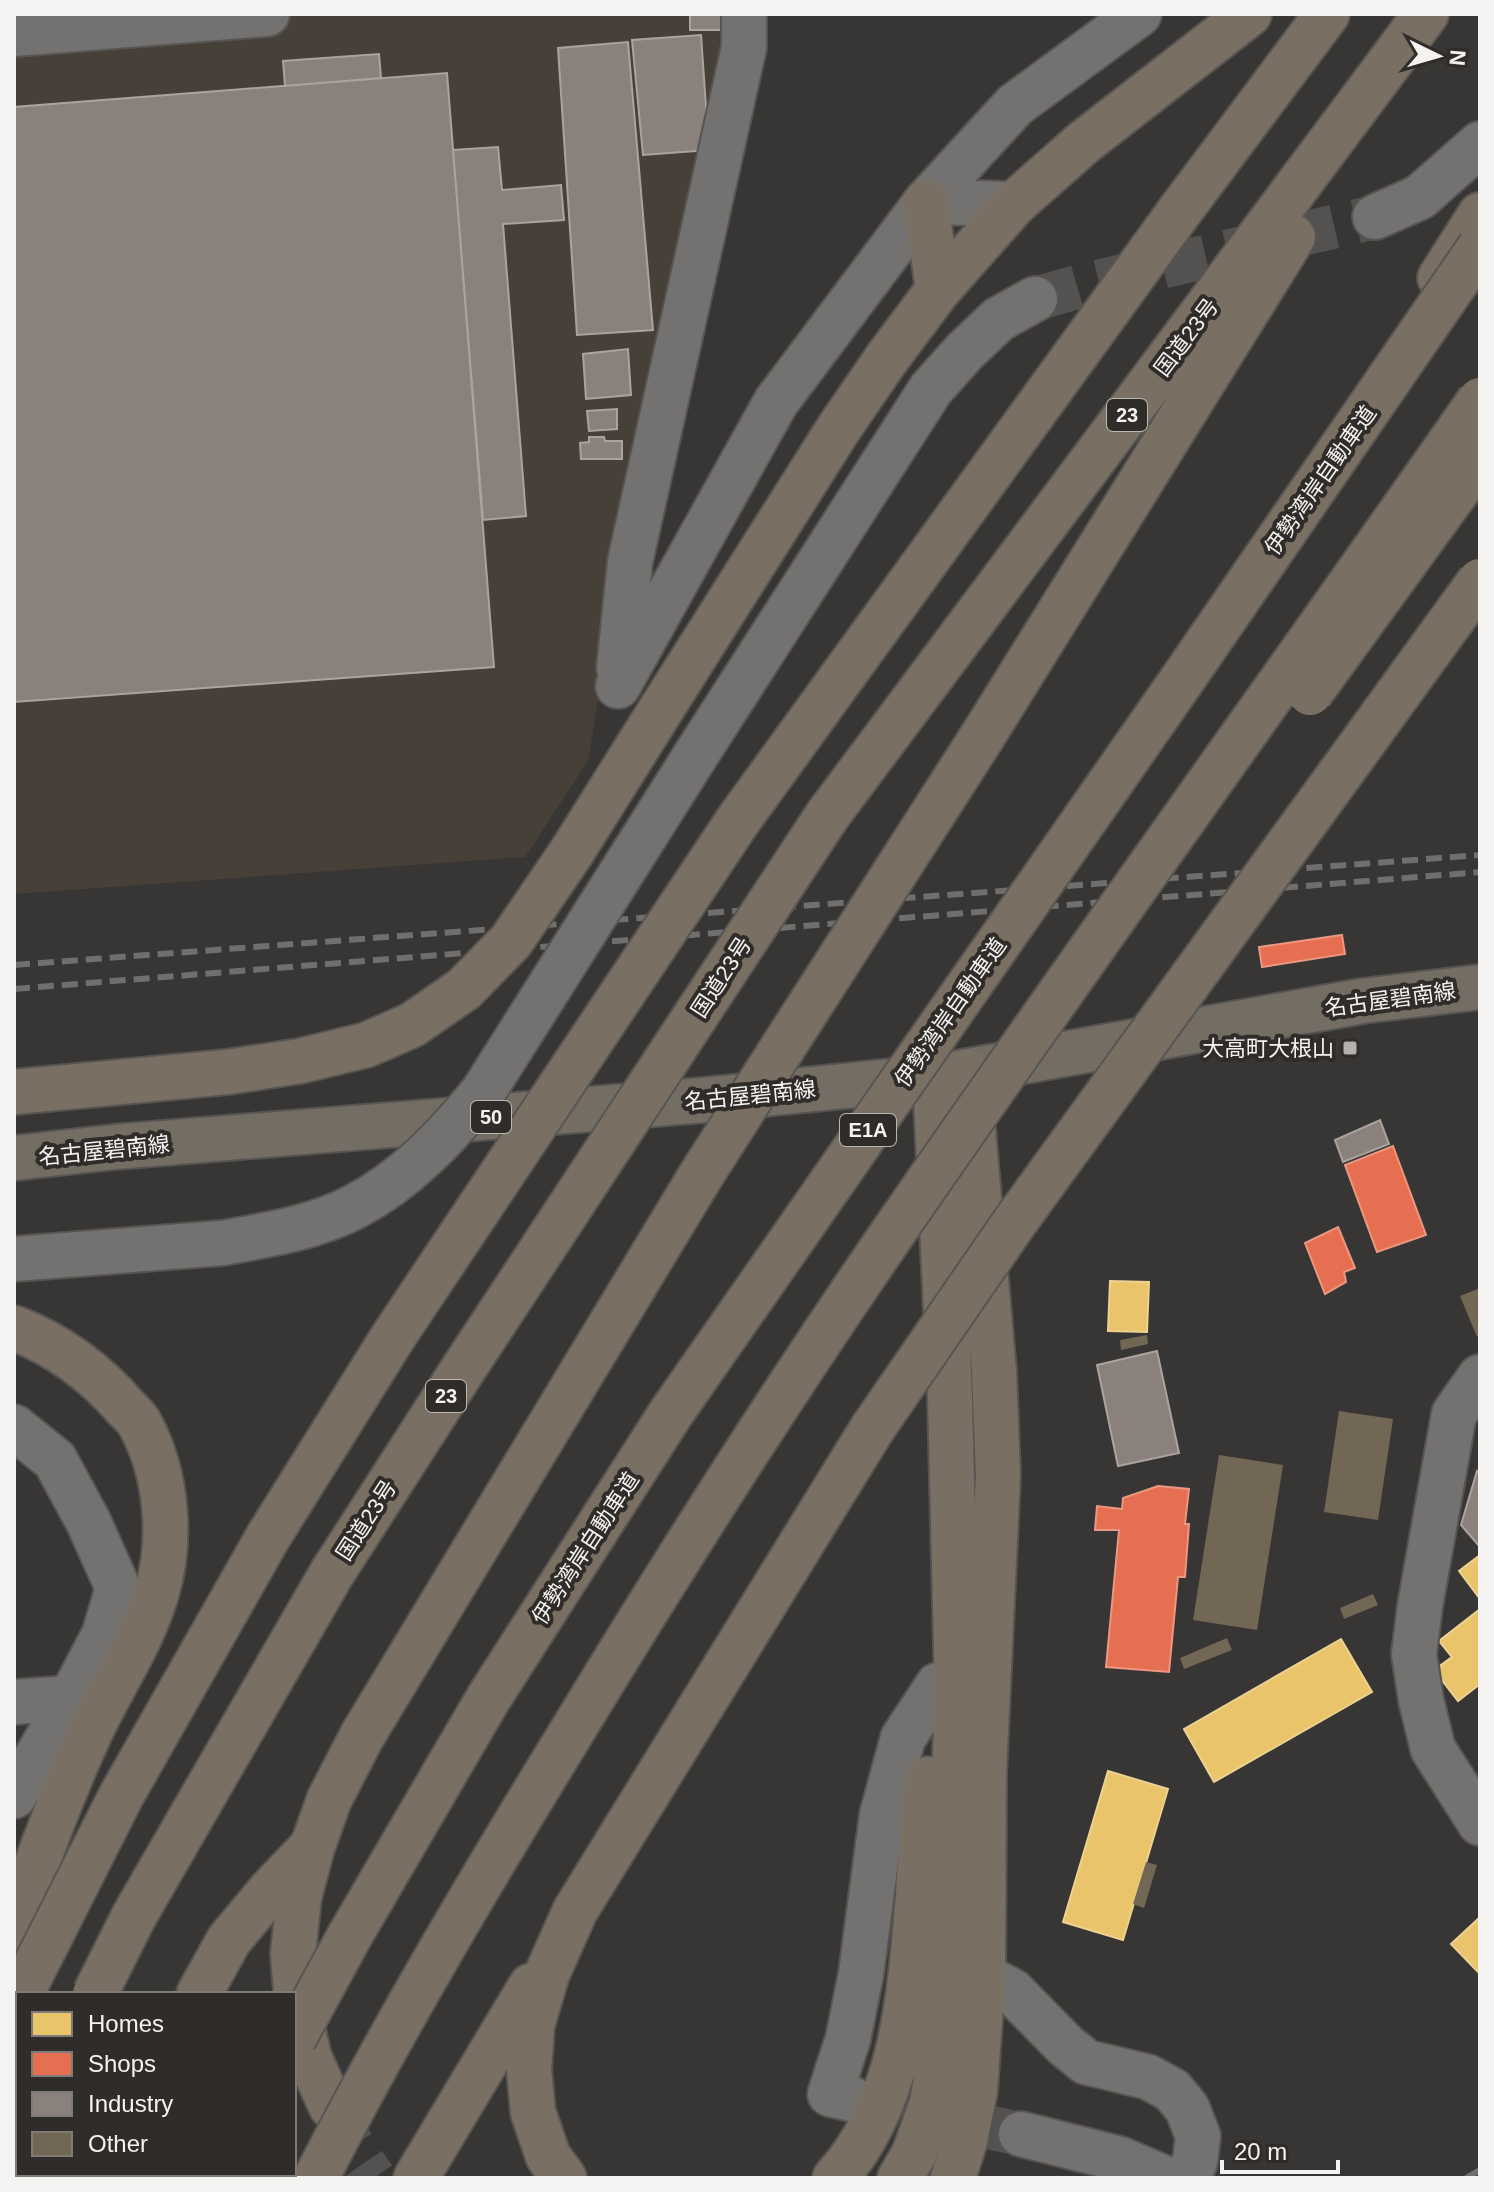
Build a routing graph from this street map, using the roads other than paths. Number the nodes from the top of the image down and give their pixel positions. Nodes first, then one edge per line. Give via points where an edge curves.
1 (267, 14) edge
2 (744, 14) edge
3 (1139, 14) edge
4 (1249, 14) edge
5 (1327, 14) edge
6 (1429, 14) edge
7 (14, 34) edge
8 (1480, 144) edge
9 (926, 202) junction
10 (1014, 204) junction
11 (1480, 215) edge
12 (1375, 217) tunnel mouth
13 (1480, 247) edge
14 (938, 290) junction
15 (1035, 299) tunnel mouth
16 (1480, 400) edge
17 (1480, 459) edge
18 (1480, 581) edge
19 (1182, 680) junction
20 (1480, 987) edge
21 (951, 1074) junction
22 (14, 1092) edge
23 (14, 1158) edge
24 (917, 1198) junction
25 (14, 1259) edge
26 (14, 1328) edge
27 (1480, 1377) edge
28 (14, 1427) edge
29 (954, 1539) junction
30 (938, 1685) junction
31 (71, 1698) junction
32 (14, 1702) edge
33 (14, 1796) edge
34 (1480, 1823) edge
35 (312, 1848) junction
36 (575, 1911) junction
37 (14, 1931) edge
38 (983, 1976) junction
39 (22, 1992) edge
40 (96, 1992) edge
41 (200, 1992) edge
42 (296, 2034) edge
43 (841, 2097) dead end
44 (331, 2106) tunnel mouth
45 (1021, 2134) tunnel mouth
46 (316, 2178) edge
47 (416, 2178) edge
48 (564, 2178) edge
49 (835, 2178) edge
50 (900, 2178) edge
51 (953, 2178) edge
52 (1164, 2178) edge
53 (1187, 2178) edge

1 - 7 street
2 - 9 street via 744,47 630,562 618,686 776,402
3 - 9 street via 1015,105
4 - 10 highway via 1083,143
5 - 39 highway, bridge via 739,819 393,1337 268,1537 121,1796
6 - 35 highway, bridge via 982,737 703,1172 362,1736 329,1800
6 - 40 highway, 国道23号 / 23, bridge via 827,816 332,1573 134,1916
8 - 12 street via 1420,197
9 - 10 street
9 - 14 highway
10 - 14 highway
11 - 19 highway, bridge
13 - 19 highway, 伊勢湾岸自動車道 / E1A, bridge
14 - 22 highway, bridge via 839,428 571,853 511,941 464,989 412,1025 366,1045 300,1061
15 - 25 street, bridge via 999,319 931,389 483,1092 421,1160 353,1207 271,1234 222,1243
16 - 24 highway, bridge
17 - 24 highway, bridge via 1211,828
18 - 36 highway, bridge via 1014,1223 872,1429
19 - 42 highway, 伊勢湾岸自動車道 / E1A, bridge via 671,1413 488,1699
20 - 21 main road, 名古屋碧南線 / 50 via 1362,1001
21 - 23 main road, 名古屋碧南線 / 50
21 - 29 highway
21 - 38 highway via 994,1372 998,1475 984,1774
24 - 46 highway, bridge via 639,1619 500,1848
26 - 37 highway via 75,1359 140,1424 157,1466 165,1552 142,1634 88,1737
27 - 34 street via 1454,1414 1414,1654 1433,1749
28 - 31 street via 55,1460 118,1588 104,1635
29 - 30 highway
29 - 50 highway via 957,1687 944,2032 932,2103
30 - 43 street via 903,1738 882,1815
30 - 49 highway via 906,2014 873,2122
31 - 32 street
31 - 33 street
35 - 41 highway via 229,1940
35 - 44 highway via 299,1897 293,1954 309,2057
36 - 47 highway
36 - 48 highway via 532,2025 529,2070 533,2112 548,2156
38 - 51 highway via 975,2091
38 - 53 street via 1012,1991 1086,2062 1148,2077 1172,2090 1187,2108 1198,2136
45 - 52 street via 1120,2159

